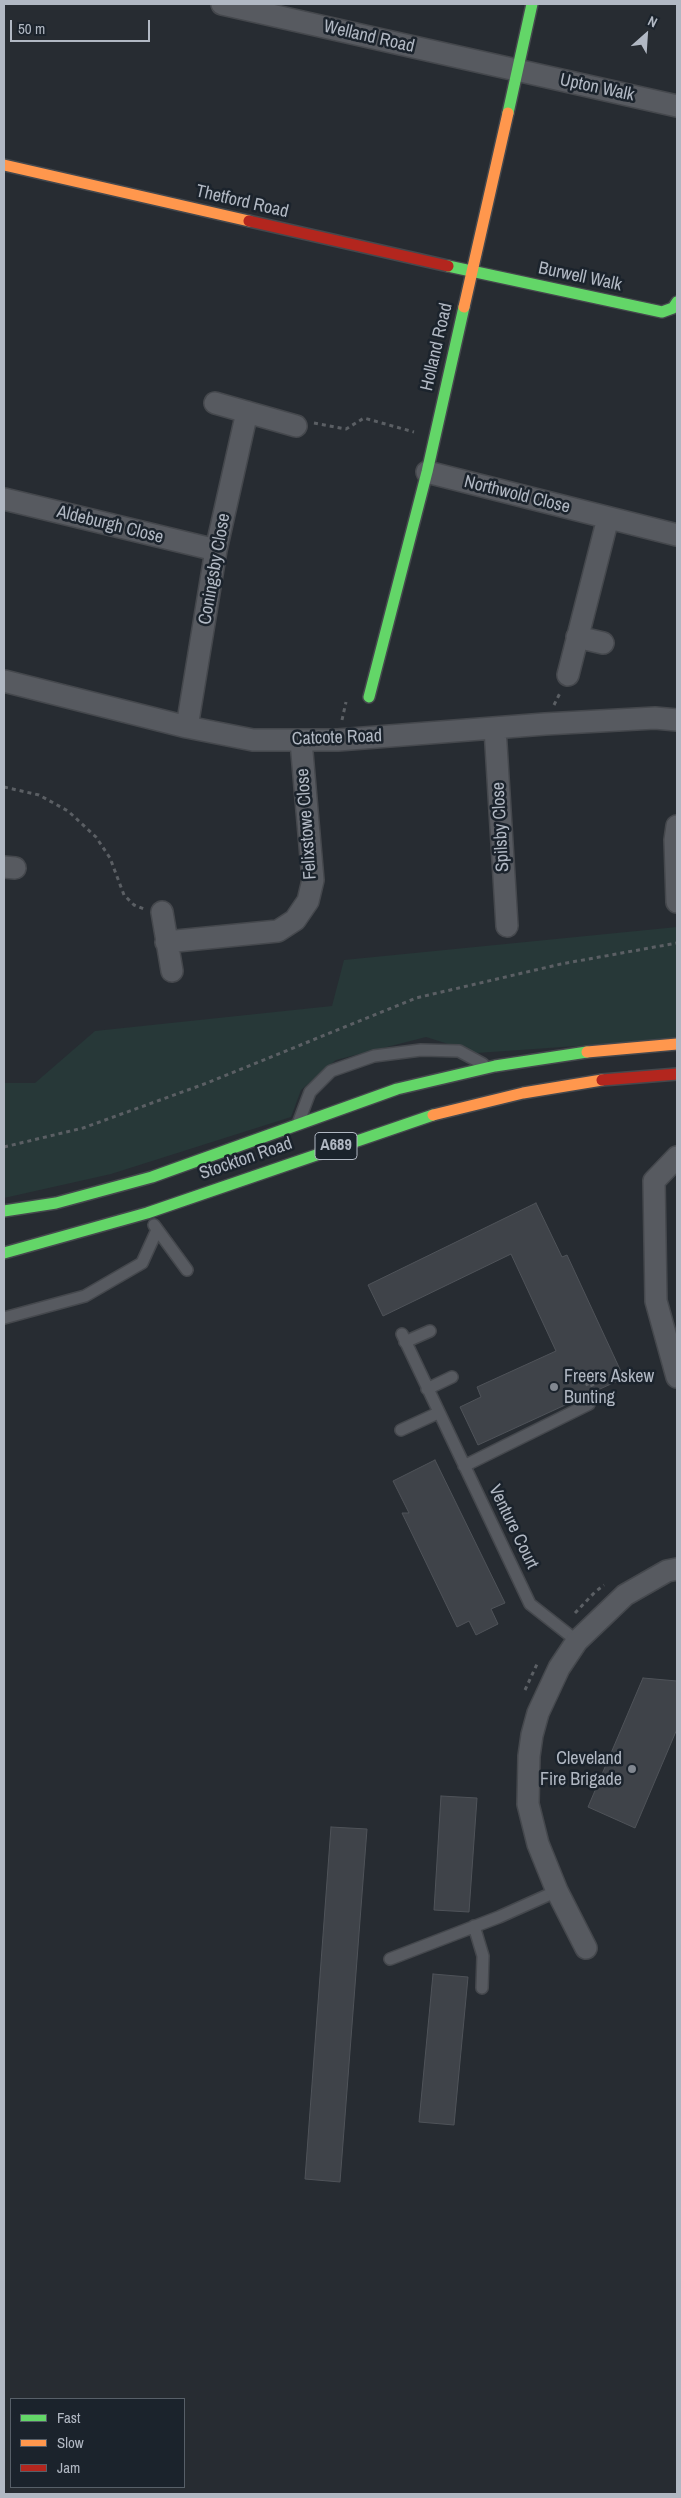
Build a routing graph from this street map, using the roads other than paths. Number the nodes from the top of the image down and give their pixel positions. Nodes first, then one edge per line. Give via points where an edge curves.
1 (222, 4) edge
2 (532, 4) edge
3 (517, 71) junction
4 (677, 106) edge
5 (4, 166) edge
6 (472, 272) junction
7 (677, 302) edge
8 (215, 403) dead end
9 (247, 412) junction
10 (296, 426) road end
11 (427, 472) junction
12 (4, 499) edge
13 (608, 518) junction
14 (677, 535) edge
15 (216, 550) junction
16 (577, 637) junction
17 (603, 643) dead end
18 (568, 675) road end
19 (5, 685) edge
20 (369, 697) dead end
21 (677, 720) edge
22 (188, 727) junction
23 (495, 728) junction
24 (301, 741) junction
25 (677, 826) edge
26 (677, 892) edge
27 (162, 912) road end
28 (507, 926) dead end
29 (166, 942) junction
30 (172, 971) dead end
31 (677, 1044) edge
32 (489, 1068) junction
33 (677, 1074) edge
34 (298, 1123) junction
35 (677, 1157) edge
36 (4, 1212) edge
37 (147, 1212) junction
38 (157, 1230) junction
39 (4, 1253) edge
40 (187, 1270) dead end
41 (4, 1318) edge
42 (430, 1331) dead end
43 (673, 1339) edge
44 (452, 1377) dead end
45 (677, 1377) edge
46 (427, 1389) junction
47 (589, 1404) dead end
48 (438, 1413) junction
49 (401, 1430) dead end
50 (464, 1466) junction
51 (677, 1569) edge
52 (577, 1641) junction
53 (557, 1891) junction
54 (474, 1926) junction
55 (586, 1948) dead end
56 (390, 1959) dead end
57 (482, 1988) dead end

1 - 3 street, Welland Road
2 - 3 main road, Holland Road
3 - 4 street, Upton Walk
3 - 6 main road, Holland Road
5 - 6 main road, Thetford Road
6 - 7 main road, Burwell Walk via 662,312 673,308
6 - 11 main road, Holland Road
8 - 9 street
9 - 10 street
9 - 15 street, Coningsby Close
11 - 13 street, Northwold Close
11 - 20 main road, Holland Road
12 - 15 street, Aldeburgh Close
13 - 14 street, Northwold Close
13 - 16 street
15 - 22 street, Coningsby Close
16 - 17 street
16 - 18 street
19 - 22 street, Catcote Road
21 - 23 street, Catcote Road via 655,718
22 - 24 street, Catcote Road via 253,740
23 - 24 street, Catcote Road
23 - 28 street, Spilsby Close
24 - 29 street, Felixstowe Close via 313,880 308,901 295,920 278,931
25 - 26 street
27 - 29 street
29 - 30 street
31 - 32 main road, Stockton Road / A689 via 563,1054
32 - 34 main road, Stockton Road / A689 via 397,1089
32 - 34 lane via 458,1051 421,1050 374,1056 331,1071 310,1092
33 - 37 main road, Stockton Road / A689 via 605,1080 523,1093 425,1117
34 - 36 main road, Stockton Road / A689 via 152,1177
35 - 43 street via 654,1181 656,1300
37 - 38 lane
37 - 39 main road, Stockton Road / A689
38 - 40 lane
38 - 41 lane via 142,1263 93,1292
42 - 46 lane, Venture Court via 404,1338
43 - 45 street
44 - 46 lane
46 - 48 lane, Venture Court
47 - 50 lane
48 - 49 lane
48 - 50 lane, Venture Court
50 - 52 lane, Venture Court via 530,1604
51 - 52 street via 625,1594
52 - 53 street via 559,1668 538,1713 529,1756 528,1804 538,1844
53 - 54 lane
53 - 55 street
54 - 56 lane
54 - 57 lane via 483,1956

